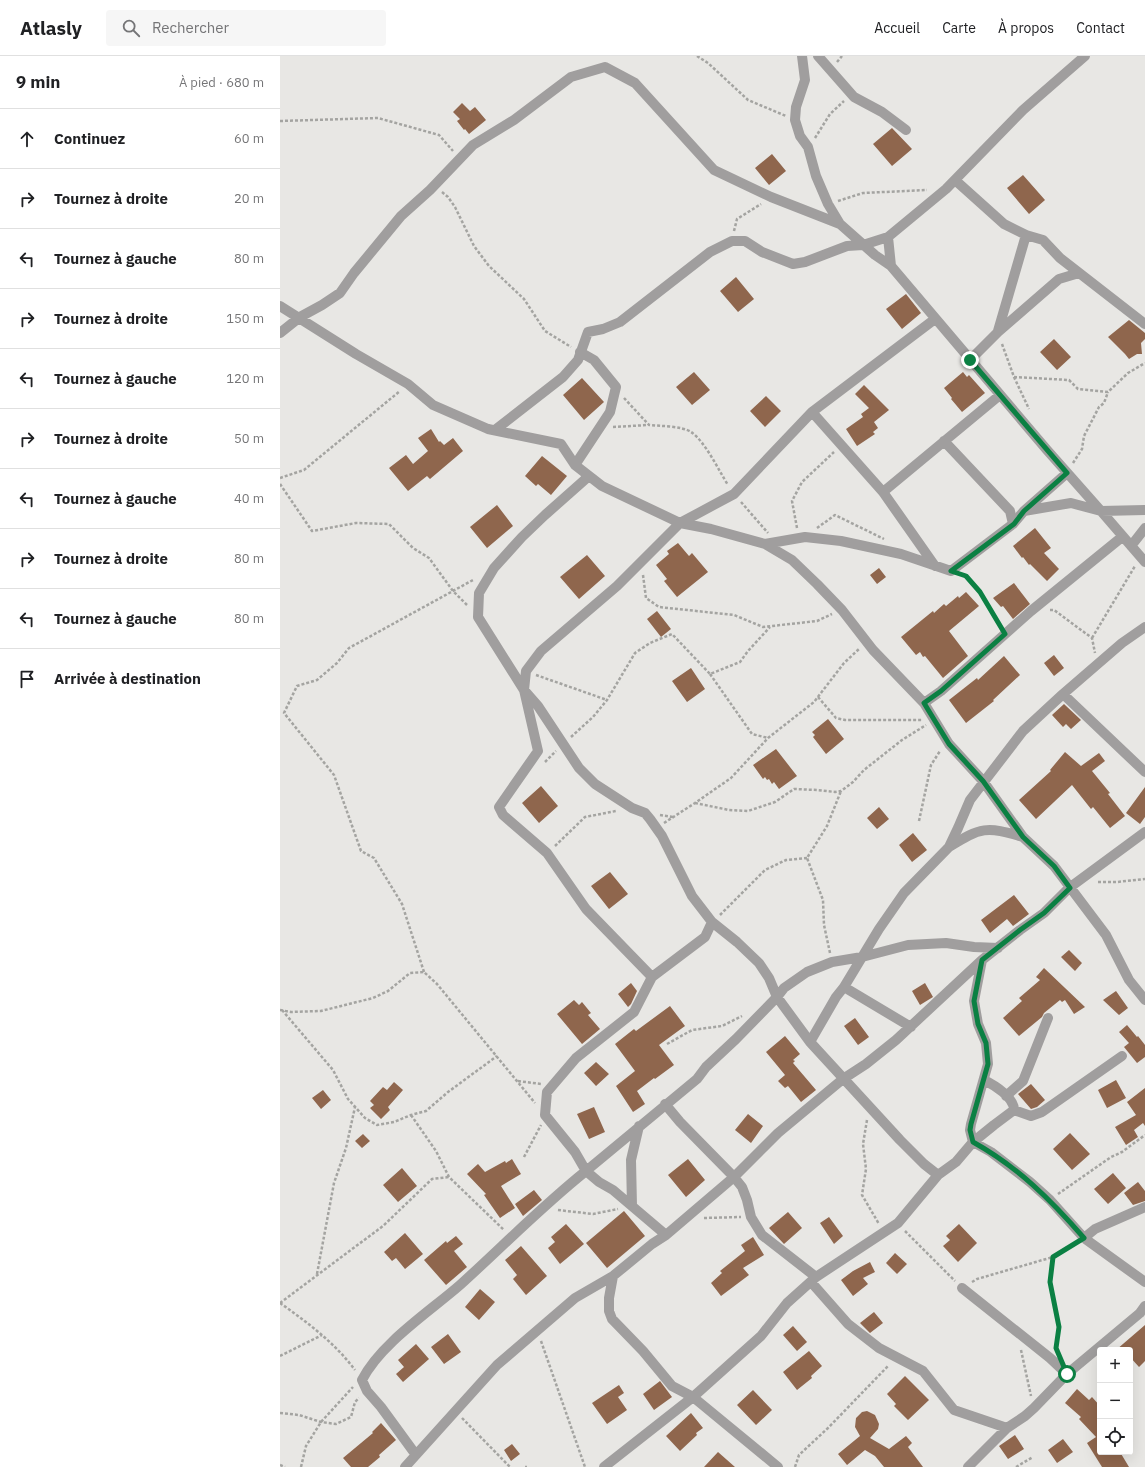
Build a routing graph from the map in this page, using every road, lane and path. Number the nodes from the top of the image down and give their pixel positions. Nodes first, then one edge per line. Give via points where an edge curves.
1 (697, 56) edge
2 (802, 56) edge
3 (818, 56) edge
4 (1085, 56) edge
5 (852, 94) junction
6 (795, 120) junction
7 (280, 121) edge
8 (906, 130) dead end
9 (808, 147) junction
10 (460, 159) junction
11 (955, 180) junction
12 (946, 189) junction
13 (430, 190) junction
14 (771, 197) junction
15 (828, 204) junction
16 (840, 224) junction
17 (1026, 235) junction
18 (888, 237) junction
19 (732, 241) junction
20 (863, 245) junction
21 (890, 266) junction
22 (1079, 273) junction
23 (280, 306) edge
24 (300, 317) junction
25 (935, 319) junction
26 (1145, 324) edge
27 (998, 332) junction
28 (280, 333) edge
29 (580, 352) junction
30 (970, 360) junction
31 (1145, 363) edge
32 (1014, 378) junction
33 (408, 384) junction
34 (616, 387) junction
35 (1108, 392) junction
36 (1000, 395) junction
37 (812, 412) junction
38 (1032, 415) dead end
39 (649, 425) junction
40 (600, 427) junction
41 (495, 430) junction
42 (944, 441) junction
43 (841, 445) junction
44 (575, 465) junction
45 (1067, 473) junction
46 (589, 476) junction
47 (280, 478) edge
48 (280, 484) edge
49 (883, 492) junction
50 (734, 494) junction
51 (1145, 510) edge
52 (1024, 511) junction
53 (1101, 511) junction
54 (680, 523) junction
55 (1014, 524) junction
56 (1145, 528) edge
57 (1122, 537) junction
58 (802, 538) junction
59 (886, 541) dead end
60 (776, 542) junction
61 (765, 544) junction
62 (1131, 546) junction
63 (1142, 559) edge
64 (641, 562) junction
65 (935, 566) junction
66 (951, 571) junction
67 (474, 579) dead end
68 (453, 591) junction
69 (842, 610) junction
70 (1031, 611) junction
71 (478, 617) junction
72 (770, 627) junction
73 (1145, 627) edge
74 (1005, 634) junction
75 (1092, 638) junction
76 (866, 641) junction
77 (1098, 664) junction
78 (526, 671) junction
79 (710, 674) junction
80 (524, 690) junction
81 (1063, 694) junction
82 (818, 697) junction
83 (607, 700) junction
84 (924, 703) junction
85 (934, 720) junction
86 (768, 738) junction
87 (947, 740) junction
88 (563, 744) junction
89 (1145, 772) edge
90 (983, 781) junction
91 (841, 792) junction
92 (696, 803) junction
93 (632, 808) junction
94 (919, 822) dead end
95 (656, 828) junction
96 (1145, 832) edge
97 (1023, 837) junction
98 (949, 847) junction
99 (547, 853) junction
100 (807, 858) junction
101 (1145, 879) edge
102 (1118, 882) dead end
103 (1070, 888) junction
104 (712, 922) junction
105 (998, 948) junction
106 (862, 957) junction
107 (982, 960) junction
108 (832, 962) junction
109 (424, 972) junction
110 (652, 977) junction
111 (844, 987) junction
112 (777, 997) junction
113 (1145, 1000) edge
114 (281, 1010) edge
115 (743, 1016) dead end
116 (1048, 1018) dead end
117 (911, 1027) junction
118 (810, 1042) junction
119 (667, 1044) dead end
120 (497, 1056) junction
121 (1122, 1056) dead end
122 (843, 1078) junction
123 (984, 1080) junction
124 (517, 1081) junction
125 (552, 1085) junction
126 (1006, 1096) junction
127 (666, 1104) junction
128 (869, 1106) junction
129 (355, 1107) junction
130 (1014, 1110) junction
131 (411, 1115) junction
132 (544, 1115) junction
133 (639, 1126) junction
134 (1145, 1135) edge
135 (973, 1142) junction
136 (524, 1157) dead end
137 (586, 1171) junction
138 (938, 1175) junction
139 (449, 1177) junction
140 (734, 1177) junction
141 (1050, 1200) junction
142 (632, 1206) junction
143 (1145, 1207) edge
144 (543, 1208) junction
145 (751, 1217) junction
146 (686, 1218) junction
147 (898, 1224) junction
148 (666, 1235) junction
149 (512, 1237) junction
150 (1084, 1238) junction
151 (1053, 1257) junction
152 (317, 1275) junction
153 (613, 1276) junction
154 (813, 1279) junction
155 (1145, 1282) edge
156 (962, 1288) junction
157 (280, 1303) edge
158 (1145, 1306) edge
159 (537, 1331) junction
160 (1017, 1332) junction
161 (322, 1335) junction
162 (1059, 1354) dead end
163 (280, 1356) edge
164 (897, 1358) junction
165 (1067, 1374) junction
166 (362, 1380) junction
167 (367, 1391) junction
168 (693, 1397) junction
169 (1034, 1408) junction
170 (456, 1412) junction
171 (280, 1413) edge
172 (321, 1422) junction
173 (1007, 1428) junction
174 (416, 1455) junction
175 (1033, 1457) dead end
176 (280, 1465) edge
177 (285, 1467) edge
178 (301, 1467) edge
179 (405, 1467) edge
180 (510, 1467) edge
181 (586, 1467) edge
182 (604, 1467) edge
183 (778, 1467) edge
184 (795, 1467) edge
185 (968, 1467) edge
186 (1016, 1467) edge

1 - 6 path via 748,100
2 - 6 street via 805,80 796,107
3 - 5 street
4 - 11 street via 1022,110
5 - 8 street
5 - 9 path via 830,114
6 - 9 street via 800,136
7 - 10 path via 378,118 439,136
9 - 15 street via 816,176
10 - 13 street
10 - 14 street via 473,145 514,120 571,77 605,67 635,83 714,170
11 - 12 street
11 - 17 street via 1004,224
12 - 15 path via 863,193
12 - 18 street
13 - 24 street via 401,216 340,294
13 - 29 path via 440,190 448,197 474,246 489,266 524,299 545,331
14 - 16 street
14 - 19 path via 737,219
15 - 16 street
16 - 20 street
17 - 22 street via 1043,240
17 - 27 street
18 - 20 street
18 - 21 street
19 - 20 street via 745,241 762,252 793,264 847,246
19 - 29 street via 710,252 620,322 588,332
20 - 21 street
21 - 25 street
22 - 26 street
22 - 27 street via 1059,279
23 - 24 street
24 - 28 street
24 - 33 street
25 - 30 street
25 - 37 street
27 - 30 street
27 - 32 path
29 - 34 street via 594,360
29 - 41 street via 578,360 563,377
30 - 36 street
31 - 35 path via 1128,373
32 - 35 path via 1069,380 1078,389
32 - 38 path
33 - 41 street via 433,405
33 - 47 path via 304,470
34 - 39 path
34 - 40 street via 610,412
35 - 45 path via 1084,436 1082,449
36 - 42 street
36 - 45 street
37 - 43 street
37 - 50 street
39 - 40 path
39 - 50 path via 691,431 702,443
40 - 44 street
41 - 44 street via 561,444
42 - 49 street
42 - 55 street via 1010,511
43 - 49 street
43 - 58 path via 802,482 792,501
44 - 46 street
45 - 52 street
45 - 53 street
46 - 54 street via 602,486
46 - 71 street via 522,537 494,568 479,593
48 - 68 path via 312,531 356,523 390,524 414,548 429,558
49 - 65 street
50 - 54 street
50 - 60 path
51 - 53 street
52 - 53 street via 1071,503
52 - 55 street
53 - 57 street
54 - 61 street
54 - 64 street
55 - 66 street
56 - 62 street
57 - 62 street
57 - 70 street
58 - 59 path via 835,515 882,536
58 - 60 street
58 - 65 street via 841,541 901,554
60 - 61 street
61 - 69 street via 792,560
62 - 63 street
63 - 75 path
64 - 72 path via 646,598 659,607 734,615 763,628
64 - 78 street via 541,651
65 - 66 street
66 - 74 path via 966,576 980,592
67 - 68 path
68 - 71 path
68 - 109 path via 349,648 337,663 316,680 297,686 284,713 334,775 361,851 374,858 402,904
69 - 72 path via 817,621
69 - 76 street
70 - 74 street
70 - 75 path via 1054,610
71 - 80 street
72 - 79 path via 740,662
73 - 77 street
74 - 84 street
75 - 77 path
76 - 82 path via 844,663
76 - 84 street
77 - 81 street
78 - 80 street
78 - 83 path
79 - 83 path via 672,634 650,643 635,653
79 - 86 path via 752,734
80 - 88 street
80 - 99 street via 538,751 499,807 503,815
81 - 89 street
81 - 90 street via 1023,731
82 - 85 path via 836,718 845,720
82 - 86 path
83 - 88 path via 593,717
84 - 85 street
85 - 87 street
85 - 91 path via 902,740
86 - 92 path via 731,778
87 - 90 street
87 - 94 path via 931,765
88 - 93 street via 579,768 595,784
90 - 97 street
90 - 98 street via 970,800
91 - 92 path via 794,789 775,802 748,811
91 - 100 path via 827,826
92 - 95 path
93 - 95 street via 645,813
93 - 99 path via 585,817
95 - 104 street via 692,896
96 - 103 street
97 - 98 street via 988,829 978,831
97 - 103 street via 1054,866
98 - 106 street via 904,893
99 - 110 street via 586,910
100 - 104 path via 786,860 765,870
100 - 108 path via 823,900 824,925
101 - 102 path
103 - 105 street via 1044,913
103 - 113 street via 1106,936 1129,980
104 - 110 street via 705,937
104 - 112 street via 759,963
105 - 106 street via 946,943 908,945
105 - 107 street
106 - 108 street
106 - 111 street
107 - 117 street
107 - 123 street via 974,1001 978,1024 986,1043 988,1064
108 - 112 street via 807,972 784,988
109 - 114 path via 410,973 388,991 374,998 320,1011
109 - 120 path
110 - 125 street via 634,1012 576,1058
111 - 117 street
111 - 118 street
112 - 118 street
112 - 127 street via 706,1066 697,1078
114 - 129 path via 333,1070
115 - 119 path via 722,1026 692,1030
116 - 126 street via 1023,1081
117 - 122 street via 866,1064
118 - 122 street
120 - 124 path
120 - 131 path via 426,1111
121 - 130 street via 1042,1112 1031,1116
122 - 128 street
122 - 140 street via 778,1133
123 - 126 street
123 - 135 street via 970,1130
124 - 125 path
124 - 132 path
125 - 132 street via 547,1092
126 - 130 street
127 - 133 street
127 - 140 street via 680,1122
128 - 138 street via 924,1164
128 - 147 path via 863,1144 866,1169 862,1195 879,1224
129 - 131 path via 365,1118 378,1125
129 - 152 path via 346,1148 334,1183
130 - 135 street
131 - 139 path via 436,1151
132 - 136 path
132 - 137 street via 575,1152
133 - 137 street
133 - 142 street via 631,1160
134 - 141 path
135 - 138 street via 956,1162
135 - 141 street via 991,1152
137 - 142 street
137 - 144 street
138 - 147 street
139 - 149 path
139 - 152 path via 432,1179 383,1226
140 - 145 street via 744,1194
140 - 146 street
141 - 150 street
142 - 144 path via 594,1214
142 - 148 street
143 - 150 street via 1095,1229
144 - 149 street
145 - 146 path
145 - 154 street via 762,1235
146 - 148 street
147 - 154 street
147 - 156 path
148 - 153 street
149 - 166 street via 388,1346 368,1367
150 - 151 path
150 - 155 street
151 - 156 path via 977,1279
151 - 162 path via 1050,1282 1059,1327 1056,1348
152 - 157 path
153 - 159 street via 575,1298
153 - 168 street via 609,1304 612,1319 672,1386
154 - 164 street via 848,1324 879,1348
154 - 168 street via 787,1303 761,1336
156 - 160 street
157 - 161 path
158 - 165 street
159 - 170 street via 497,1365
159 - 181 path
160 - 165 street
160 - 169 path
161 - 163 path
161 - 166 path via 349,1362
164 - 173 street via 923,1371 954,1410
164 - 184 path via 799,1455
165 - 169 street
166 - 167 street
166 - 172 path
167 - 172 path via 355,1402 351,1417 336,1424
167 - 174 street
168 - 182 street
168 - 183 street
169 - 173 street
170 - 174 street
170 - 180 path
171 - 172 path via 298,1414
172 - 178 path via 306,1446
173 - 185 street
174 - 179 street
175 - 186 path
176 - 177 path

